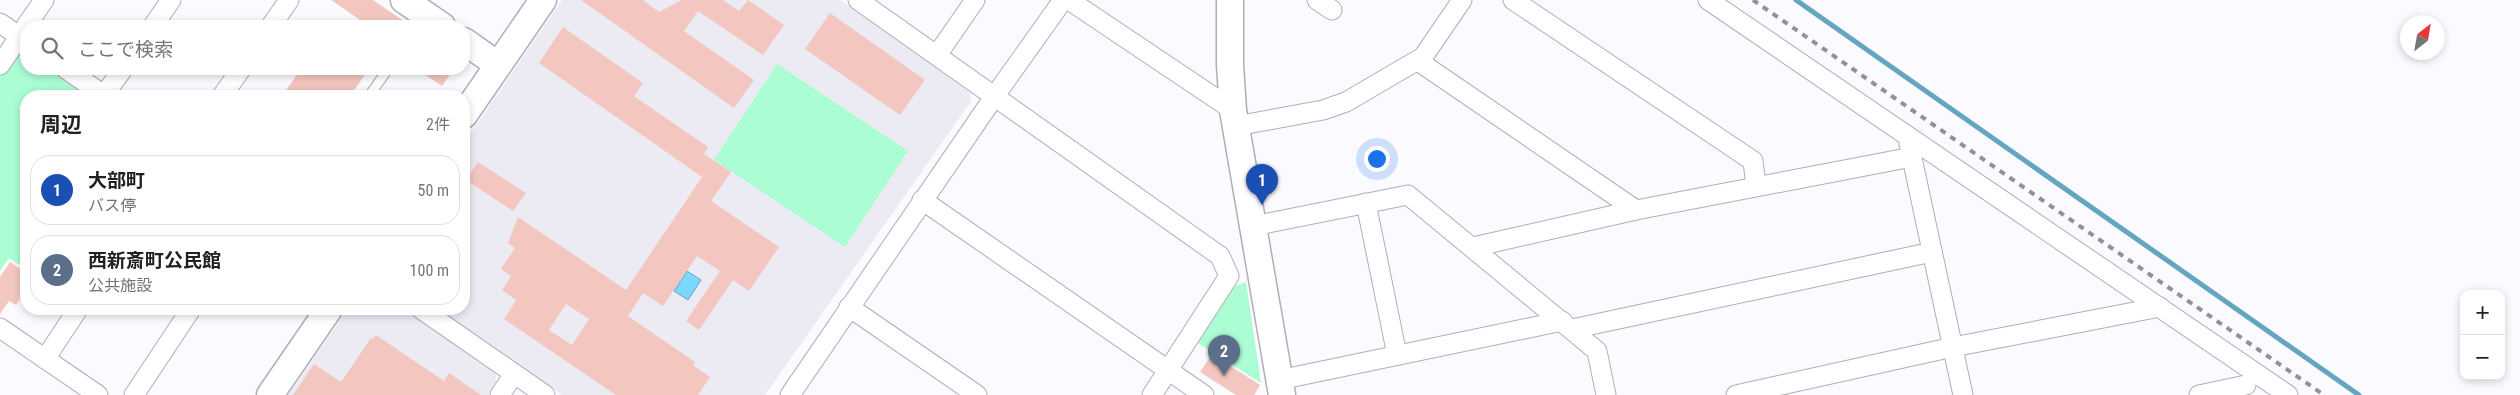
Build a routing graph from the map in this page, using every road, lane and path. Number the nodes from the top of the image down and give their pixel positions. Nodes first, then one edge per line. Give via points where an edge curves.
1 (44, 0) edge
2 (171, 0) edge
3 (289, 0) edge
4 (404, 0) edge
5 (543, 0) edge
6 (858, 0) edge
7 (975, 0) edge
8 (1063, 0) edge
9 (1069, 0) edge
10 (1230, 0) edge
11 (1462, 0) edge
12 (1513, 0) edge
13 (1708, 0) edge
14 (32, 20) edge
15 (156, 20) edge
16 (275, 20) edge
17 (429, 20) edge
18 (0, 23) edge
19 (20, 31) edge
20 (20, 39) edge
21 (470, 45) edge
22 (937, 55) junction
23 (1418, 61) junction
24 (0, 65) edge
25 (498, 65) junction
26 (75, 75) edge
27 (119, 75) edge
28 (237, 75) edge
29 (381, 75) edge
30 (96, 90) edge
31 (109, 90) edge
32 (226, 90) edge
33 (372, 90) edge
34 (994, 97) junction
35 (470, 106) edge
36 (1235, 118) junction
37 (1908, 136) junction
38 (1912, 157) junction
39 (1756, 186) junction
40 (922, 200) junction
41 (1366, 203) junction
42 (1636, 210) junction
43 (1253, 226) junction
44 (1473, 247) junction
45 (1932, 252) junction
46 (849, 307) junction
47 (2160, 307) junction
48 (74, 315) edge
49 (187, 315) edge
50 (325, 315) edge
51 (430, 315) edge
52 (1567, 325) junction
53 (0, 328) edge
54 (1953, 346) junction
55 (1397, 355) junction
56 (45, 359) junction
57 (2241, 362) junction
58 (1169, 371) junction
59 (514, 374) junction
60 (1281, 388) edge
61 (2247, 390) edge
62 (98, 395) edge
63 (134, 395) edge
64 (270, 395) edge
65 (500, 395) edge
66 (545, 395) edge
67 (790, 395) edge
68 (977, 395) edge
69 (1152, 395) edge
70 (1204, 395) edge
71 (1606, 395) edge
72 (1736, 395) edge
73 (1963, 395) edge
74 (2199, 395) edge
75 (2288, 395) edge

1 - 14 street
2 - 15 street
3 - 16 street
4 - 17 street
5 - 25 street
6 - 22 street
7 - 22 street
8 - 34 street
9 - 36 street
10 - 36 street via 1230,65
11 - 23 street
12 - 39 street via 1753,161
13 - 37 street
18 - 19 street
20 - 24 street
21 - 25 street
22 - 34 street
23 - 36 street via 1338,105 1295,116
23 - 42 street
25 - 35 street
26 - 30 street
27 - 31 street
28 - 32 street
29 - 33 lane
34 - 40 street
34 - 58 street via 1220,256 1229,276
36 - 43 street
37 - 38 street
37 - 47 street
38 - 39 street
38 - 45 street
39 - 42 street
40 - 46 street
40 - 58 street
41 - 43 street
41 - 44 street via 1408,195
41 - 55 street
42 - 44 street
43 - 60 street
44 - 52 street
45 - 52 street
45 - 54 street
46 - 67 street
46 - 68 street
47 - 54 street
47 - 57 street
48 - 56 street
49 - 63 street
50 - 64 street
51 - 59 street
52 - 55 street
52 - 71 street via 1597,351
53 - 56 street
54 - 72 street
54 - 73 street
55 - 60 street
56 - 62 street
57 - 61 street
57 - 75 street
58 - 69 street
58 - 70 street
59 - 65 street
59 - 66 street
61 - 74 street

